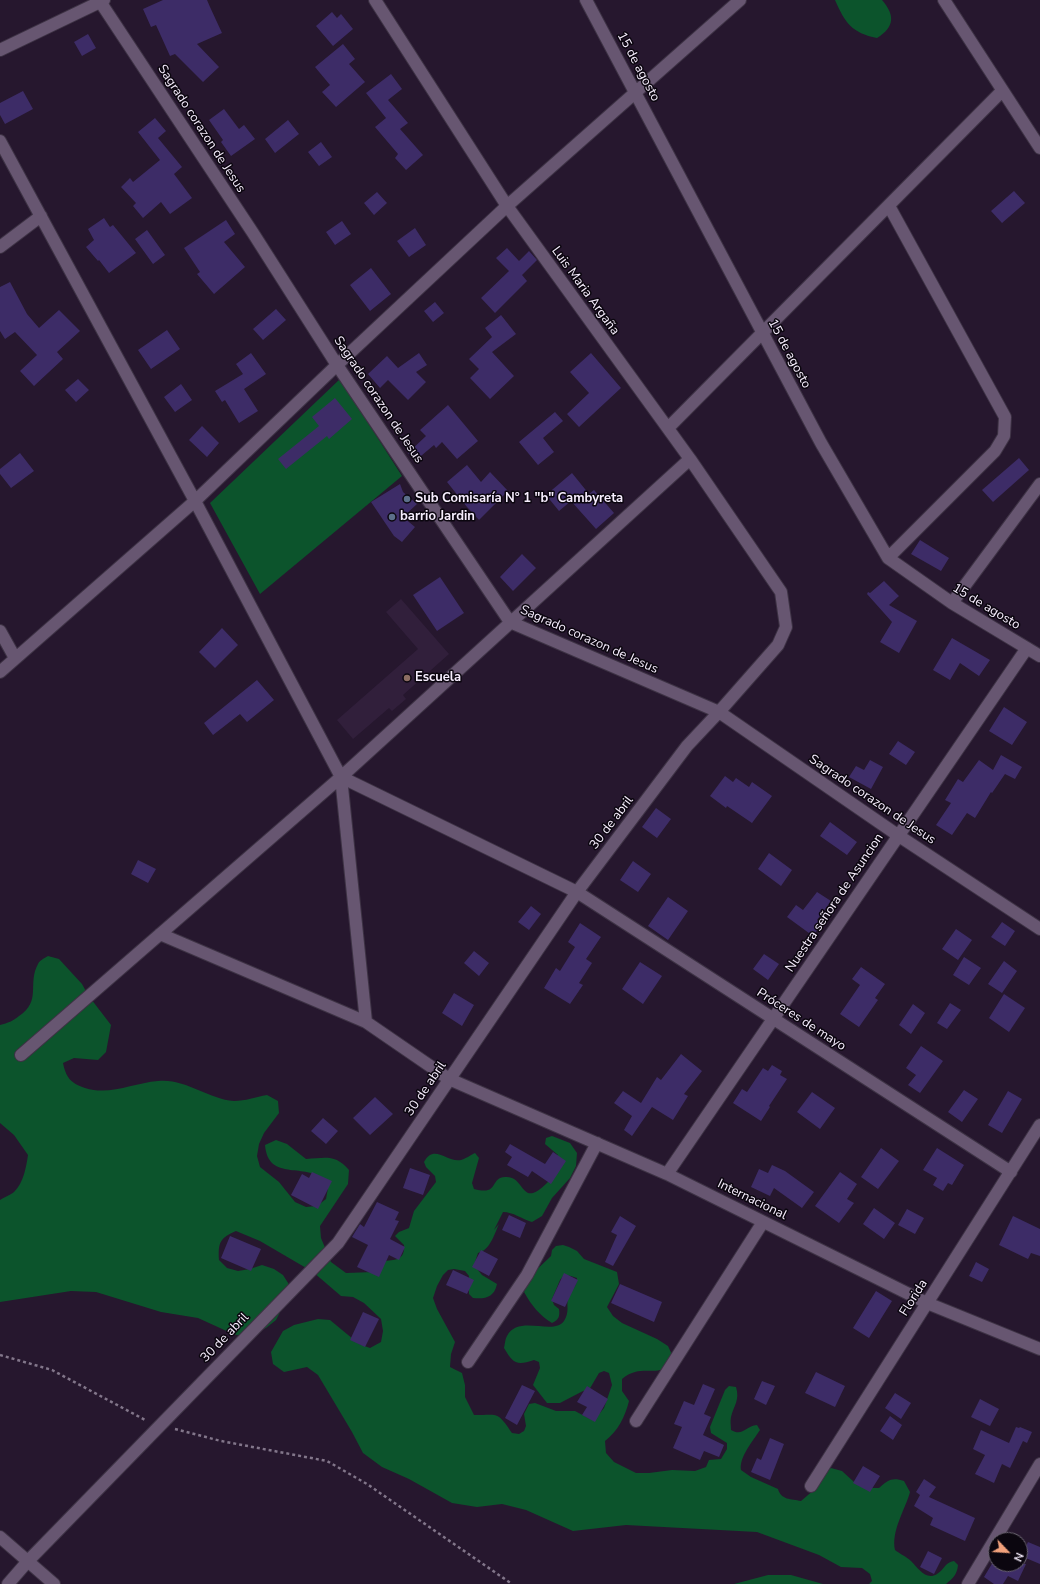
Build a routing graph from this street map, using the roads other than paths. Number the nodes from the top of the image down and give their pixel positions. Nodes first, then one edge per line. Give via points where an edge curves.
1 (375, 0) edge
2 (586, 0) edge
3 (740, 0) edge
4 (944, 0) edge
5 (101, 1) edge
6 (0, 50) edge
7 (1002, 91) junction
8 (635, 92) junction
9 (0, 141) edge
10 (1040, 148) edge
11 (507, 206) junction
12 (889, 206) junction
13 (41, 216) junction
14 (0, 247) edge
15 (762, 333) junction
16 (337, 365) junction
17 (668, 428) junction
18 (690, 459) junction
19 (1040, 484) edge
20 (195, 501) junction
21 (888, 558) junction
22 (781, 592) joint
23 (952, 603) junction
24 (510, 622) junction
25 (0, 631) edge
26 (1027, 648) junction
27 (1040, 656) edge
28 (15, 658) junction
29 (0, 672) edge
30 (719, 712) junction
31 (340, 777) junction
32 (899, 836) junction
33 (577, 892) junction
34 (1040, 929) edge
35 (160, 934) junction
36 (773, 1019) junction
37 (366, 1022) junction
38 (21, 1055) dead end
39 (450, 1079) junction
40 (1040, 1125) edge
41 (597, 1143) junction
42 (1011, 1172) junction
43 (667, 1174) junction
44 (763, 1222) junction
45 (927, 1303) junction
46 (1040, 1349) edge
47 (468, 1362) dead end
48 (636, 1421) dead end
49 (1040, 1464) edge
50 (811, 1486) dead end
51 (0, 1537) edge
52 (28, 1561) junction
53 (8, 1584) edge
54 (54, 1584) edge
55 (968, 1584) edge

1 - 11 street, Luis Maria Argaña
2 - 8 street, 15 de agosto
3 - 8 street
4 - 7 street
5 - 6 street
5 - 16 street, Sagrado corazon de Jesus
7 - 10 street
7 - 12 street
8 - 11 street
8 - 15 street, 15 de agosto
9 - 13 street
11 - 16 street
11 - 17 street, Luis Maria Argaña
12 - 15 street
12 - 21 street via 1005,417 1004,436 995,451
13 - 14 street
13 - 20 street
15 - 17 street
15 - 21 street, 15 de agosto via 821,443
16 - 20 street
16 - 24 street, Sagrado corazon de Jesus
17 - 18 street, Luis Maria Argaña
18 - 22 street, Luis Maria Argaña
18 - 24 street
19 - 23 street
20 - 28 street
20 - 31 street
21 - 23 street, 15 de agosto
22 - 30 street, 30 de abril via 786,627 778,645
23 - 26 street, 15 de agosto
24 - 30 street, Sagrado corazon de Jesus
24 - 31 street
25 - 28 street
26 - 27 street, 15 de agosto
26 - 32 street, Nuestra señora de Asuncion
28 - 29 street
30 - 32 street, Sagrado corazon de Jesus
30 - 33 street, 30 de abril via 687,746
31 - 33 street, Próceres de mayo
31 - 35 street
31 - 37 street
32 - 34 street, Sagrado corazon de Jesus
32 - 36 street, Nuestra señora de Asuncion
33 - 36 street, Próceres de mayo
33 - 39 street, 30 de abril
35 - 37 street, Internacional
35 - 38 street
36 - 42 street, Próceres de mayo
36 - 43 street, Nuestra señora de Asuncion
37 - 39 street, Internacional
39 - 41 street, Internacional
39 - 52 street, 30 de abril via 338,1243
40 - 42 street, Florida
41 - 43 street, Internacional
41 - 47 street via 528,1275
42 - 45 street, Florida
43 - 44 street, Internacional
44 - 45 street, Internacional
44 - 48 street
45 - 46 street, Internacional
45 - 50 street, Florida
49 - 55 street
51 - 52 street
52 - 53 street, 30 de abril
52 - 54 street

